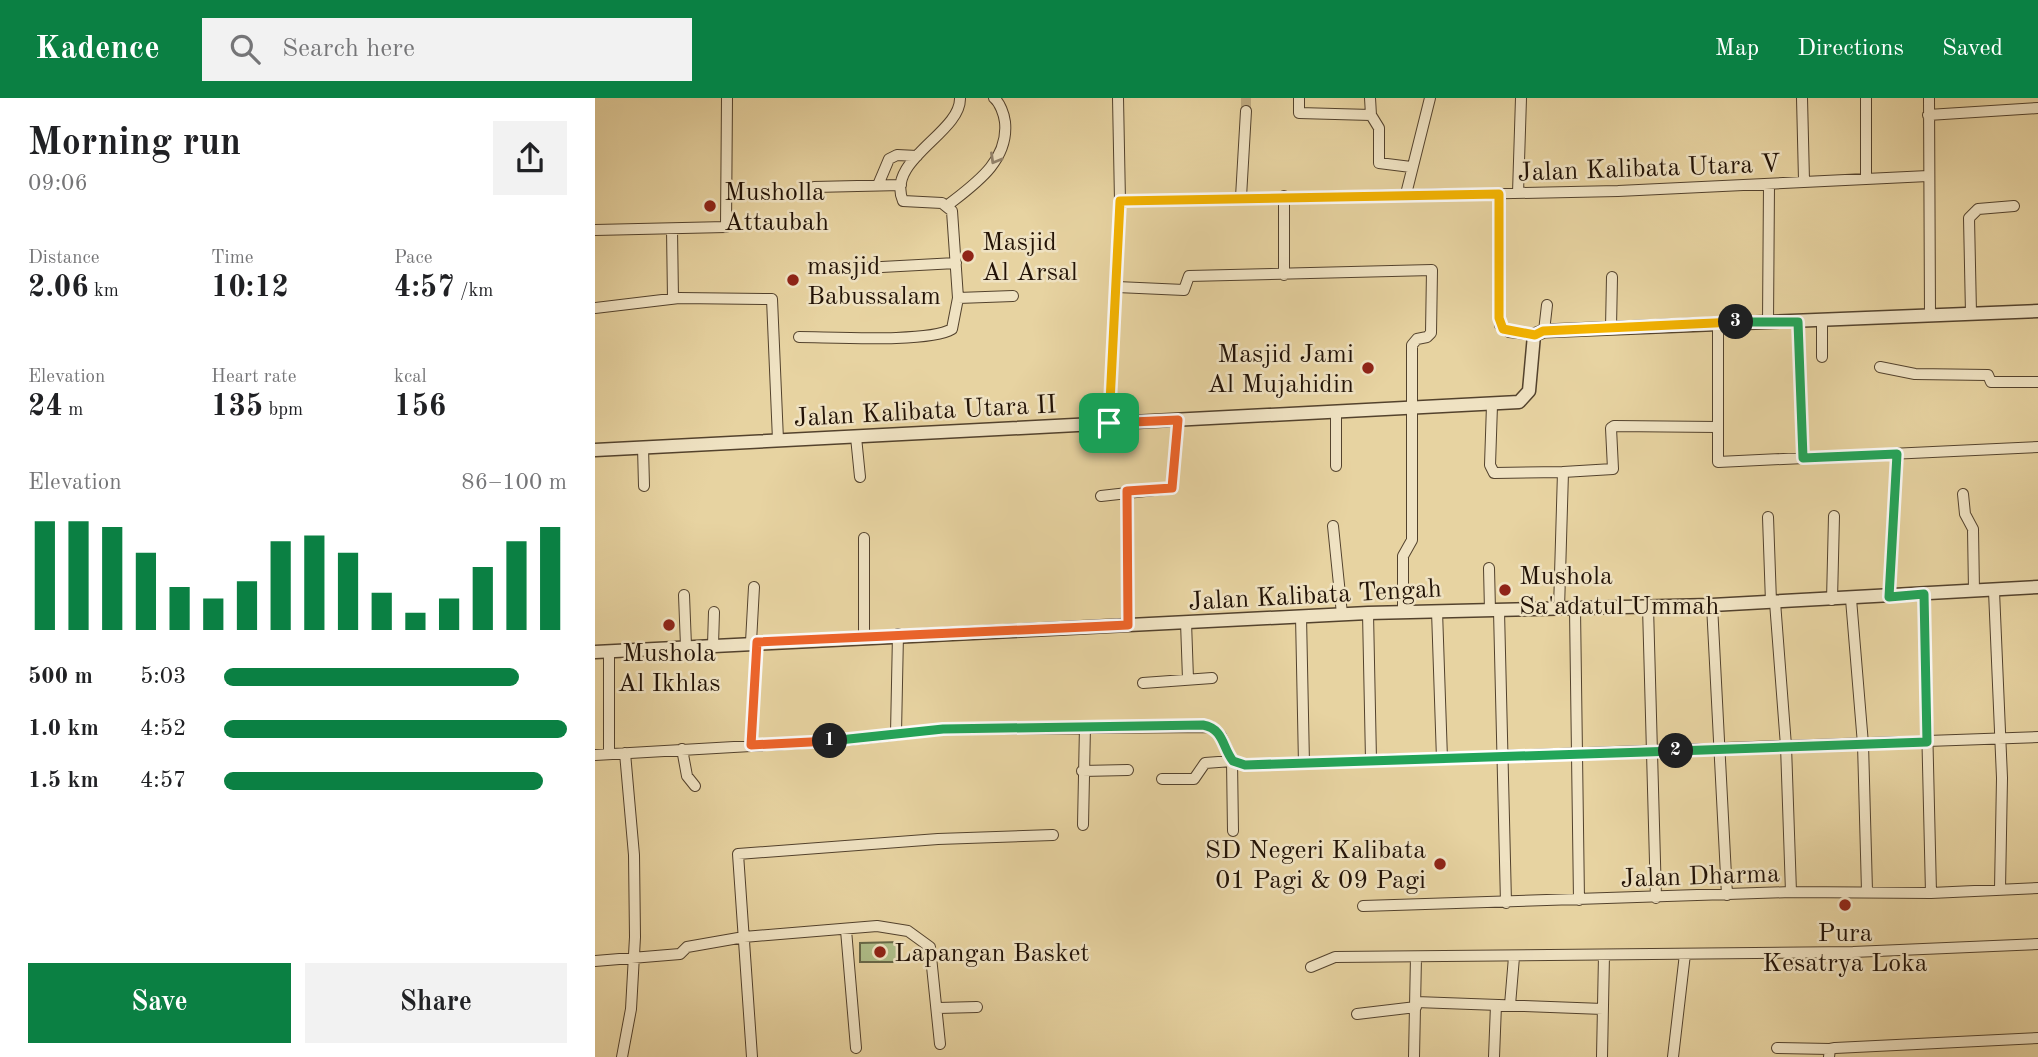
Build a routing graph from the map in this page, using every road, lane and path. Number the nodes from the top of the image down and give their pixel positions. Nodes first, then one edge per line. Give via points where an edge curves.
1 (727, 98) edge
2 (960, 98) edge
3 (994, 98) edge
4 (1118, 98) edge
5 (1299, 98) edge
6 (1370, 98) edge
7 (1430, 98) edge
8 (1521, 98) edge
9 (1802, 98) edge
10 (1866, 98) edge
11 (1929, 98) edge
12 (2038, 108) edge
13 (1246, 111) tunnel mouth
14 (1371, 115) junction
15 (1929, 115) junction
16 (917, 156) junction
17 (1411, 167) junction
18 (1928, 176) junction
19 (1865, 178) junction
20 (1804, 180) junction
21 (1769, 184) junction
22 (878, 185) junction
23 (901, 185) junction
24 (814, 187) dead end
25 (1518, 193) junction
26 (1406, 194) junction
27 (1499, 194) junction
28 (1241, 197) junction
29 (1284, 197) junction
30 (1120, 201) junction
31 (948, 205) junction
32 (2014, 206) dead end
33 (672, 229) junction
34 (595, 230) edge
35 (956, 263) junction
36 (863, 268) dead end
37 (1284, 275) junction
38 (1612, 277) dead end
39 (1117, 287) junction
40 (1013, 296) dead end
41 (958, 298) junction
42 (673, 299) junction
43 (1547, 305) dead end
44 (595, 308) edge
45 (2038, 311) edge
46 (1971, 313) junction
47 (1930, 316) junction
48 (1822, 321) junction
49 (1718, 322) junction
50 (1768, 322) junction
51 (1798, 322) junction
52 (1611, 327) junction
53 (1539, 333) junction
54 (799, 337) dead end
55 (1822, 357) dead end
56 (1880, 367) dead end
57 (2038, 382) edge
58 (1492, 405) junction
59 (1413, 406) junction
60 (1336, 412) junction
61 (1178, 420) junction
62 (1109, 423) junction
63 (1717, 427) junction
64 (856, 437) junction
65 (778, 440) junction
66 (643, 447) junction
67 (2038, 447) edge
68 (595, 450) edge
69 (1897, 454) junction
70 (1803, 458) junction
71 (1336, 466) dead end
72 (1563, 472) junction
73 (860, 477) dead end
74 (644, 486) dead end
75 (1127, 491) junction
76 (1963, 494) dead end
77 (1101, 496) dead end
78 (1834, 516) dead end
79 (1768, 517) dead end
80 (1333, 526) dead end
81 (865, 538) dead end
82 (1489, 568) dead end
83 (754, 587) dead end
84 (2038, 587) edge
85 (1974, 591) junction
86 (1994, 591) junction
87 (1924, 594) junction
88 (684, 595) dead end
89 (1889, 597) junction
90 (1851, 599) junction
91 (1832, 600) junction
92 (1773, 602) junction
93 (1712, 605) junction
94 (1648, 607) junction
95 (1559, 609) junction
96 (1575, 609) junction
97 (1437, 611) junction
98 (1495, 611) junction
99 (714, 612) dead end
100 (1403, 612) junction
101 (1368, 613) junction
102 (1342, 614) junction
103 (1301, 616) junction
104 (1186, 622) junction
105 (1128, 625) junction
106 (898, 634) junction
107 (863, 636) junction
108 (754, 642) junction
109 (713, 645) junction
110 (686, 646) junction
111 (595, 652) edge
112 (609, 652) junction
113 (1212, 678) dead end
114 (1188, 679) junction
115 (1143, 683) dead end
116 (1085, 726) junction
117 (896, 733) junction
118 (2038, 737) edge
119 (2000, 738) junction
120 (1927, 742) junction
121 (1863, 744) junction
122 (751, 745) junction
123 (1786, 747) junction
124 (683, 749) junction
125 (1718, 749) junction
126 (1652, 751) junction
127 (625, 753) junction
128 (609, 754) junction
129 (1576, 754) junction
130 (595, 755) edge
131 (1502, 757) junction
132 (1442, 759) junction
133 (1371, 760) junction
134 (1233, 761) junction
135 (1304, 764) junction
136 (1128, 769) dead end
137 (1082, 771) junction
138 (1163, 779) dead end
139 (695, 786) dead end
140 (1083, 825) dead end
141 (1233, 831) dead end
142 (1053, 835) dead end
143 (2038, 888) edge
144 (2000, 889) junction
145 (1867, 891) junction
146 (1791, 892) junction
147 (1931, 893) junction
148 (1727, 895) junction
149 (1656, 898) junction
150 (1579, 901) junction
151 (1506, 903) junction
152 (1363, 906) dead end
153 (846, 930) junction
154 (744, 937) junction
155 (2038, 944) edge
156 (1685, 954) junction
157 (1604, 955) junction
158 (633, 957) junction
159 (1416, 957) junction
160 (1514, 957) junction
161 (595, 961) edge
162 (1311, 967) dead end
163 (1416, 1005) junction
164 (1496, 1005) junction
165 (1510, 1005) junction
166 (977, 1007) dead end
167 (938, 1008) junction
168 (1603, 1009) junction
169 (1357, 1013) dead end
170 (2038, 1038) edge
171 (940, 1044) dead end
172 (856, 1048) dead end
173 (1777, 1048) dead end
174 (1830, 1053) edge
175 (622, 1057) edge
176 (752, 1057) edge
177 (1414, 1057) edge
178 (1495, 1057) edge
179 (1602, 1057) edge
180 (1673, 1057) edge

1 - 33 street via 726,227
2 - 16 street via 958,112
3 -> 31 street via 1004,116 1003,144 985,176
4 - 30 street
5 - 14 street via 1299,113
6 - 14 street
7 - 17 street
8 - 25 street
9 - 20 street
10 - 19 street
11 - 15 street
12 - 15 street
13 - 28 street
14 - 17 street via 1379,128 1379,163
15 - 18 street
16 - 22 street via 889,159
16 - 23 street
17 - 26 street
18 - 19 street, Jalan Kalibata Utara V
18 - 47 street
19 - 20 street, Jalan Kalibata Utara V
20 - 21 street, Jalan Kalibata Utara V
21 - 25 street, Jalan Kalibata Utara V
21 - 50 street
22 - 23 street
22 - 24 street
23 - 31 street via 903,201
25 - 27 street, Jalan Kalibata Utara V
26 - 27 street, Jalan Kalibata Utara V
26 - 29 street, Jalan Kalibata Utara V
27 - 53 street via 1500,325 1509,332
28 - 29 street, Jalan Kalibata Utara V
28 - 30 street, Jalan Kalibata Utara V
29 - 37 street
30 - 39 street
31 - 35 street via 955,230
32 - 46 street via 1978,209 1969,218
33 - 34 street
33 - 42 street
35 - 36 street
35 - 41 street
37 - 39 street via 1189,276 1184,290
37 - 59 street via 1432,270 1431,333 1412,345
38 - 52 street
39 - 62 street
40 - 41 street
41 - 54 street via 955,322 947,332
42 - 44 street
42 - 65 street via 772,299
43 - 53 street
45 - 46 street
46 - 47 street
47 - 48 street
48 - 51 street
48 - 55 street
49 - 50 street
49 - 52 street
49 - 63 street
50 - 51 street
51 - 70 street
52 - 53 street
53 - 58 street, Jalan Kalibata Utara II via 1528,396 1519,402
56 - 57 street via 1988,375 1991,382
58 - 59 street, Jalan Kalibata Utara II
58 - 72 street via 1491,470
59 - 60 street, Jalan Kalibata Utara II
59 - 100 street via 1412,540 1403,556
60 - 61 street, Jalan Kalibata Utara II
60 - 71 street
61 - 62 street, Jalan Kalibata Utara II
61 - 75 street via 1172,488
62 - 64 street, Jalan Kalibata Utara II
63 - 70 street via 1718,462
63 - 72 street via 1614,426 1613,469
64 - 65 street, Jalan Kalibata Utara II
64 - 73 street
65 - 66 street, Jalan Kalibata Utara II
66 - 68 street, Jalan Kalibata Utara II
66 - 74 street
67 - 69 street
69 - 70 street
69 - 89 street
72 - 95 street
75 - 77 street
75 - 105 street
76 - 85 street via 1965,514 1973,529
78 - 91 street
79 - 92 street
80 - 102 street
81 - 107 street
82 - 98 street
83 - 108 street
84 - 86 street, Jalan Kalibata Tengah
85 - 86 street, Jalan Kalibata Tengah
85 - 87 street, Jalan Kalibata Tengah
86 - 119 street
87 - 89 street, Jalan Kalibata Tengah
87 - 120 street
88 - 110 street
89 - 90 street, Jalan Kalibata Tengah
90 - 91 street, Jalan Kalibata Tengah
90 - 121 street
91 - 92 street, Jalan Kalibata Tengah
92 - 93 street, Jalan Kalibata Tengah
92 - 123 street
93 - 94 street, Jalan Kalibata Tengah
93 - 125 street
94 - 96 street, Jalan Kalibata Tengah
94 - 126 street
95 - 96 street, Jalan Kalibata Tengah
95 - 98 street, Jalan Kalibata Tengah
96 - 129 street
97 - 98 street, Jalan Kalibata Tengah
97 - 100 street, Jalan Kalibata Tengah
97 - 132 street
98 - 131 street
99 - 109 street
100 - 101 street, Jalan Kalibata Tengah
101 - 102 street, Jalan Kalibata Tengah
101 - 133 street
102 - 103 street, Jalan Kalibata Tengah
103 - 104 street, Jalan Kalibata Tengah
103 - 135 street
104 - 105 street, Jalan Kalibata Tengah
104 - 114 street
105 - 106 street, Jalan Kalibata Tengah
106 - 107 street, Jalan Kalibata Tengah
106 - 117 street
107 - 108 street, Jalan Kalibata Tengah
108 - 109 street, Jalan Kalibata Tengah
108 - 122 street
109 - 110 street, Jalan Kalibata Tengah
110 - 112 street, Jalan Kalibata Tengah
111 - 112 street, Jalan Kalibata Tengah
112 - 128 street
113 - 114 street
114 - 115 street
116 - 117 street
116 - 134 street via 1203,725 1221,736
116 - 137 street
117 - 122 street
118 - 119 street
119 - 120 street
119 - 144 street
120 - 121 street
120 - 147 street
121 - 123 street
121 - 145 street
122 - 124 street
123 - 125 street
123 - 146 street
124 - 127 street
124 - 139 street via 687,776
125 - 126 street
125 - 148 street
126 - 129 street
126 - 149 street
127 - 128 street
127 - 158 street via 634,855
128 - 130 street
129 - 131 street
129 - 150 street
131 - 132 street
131 - 151 street
132 - 133 street
133 - 135 street
134 - 135 street
134 - 138 street via 1205,763 1194,779
134 - 141 street
136 - 137 street
137 - 140 street
142 - 154 street via 738,853
143 - 144 street, Jalan Dharma
144 - 147 street, Jalan Dharma
145 - 146 street, Jalan Dharma
145 - 147 street, Jalan Dharma
146 - 148 street, Jalan Dharma
148 - 149 street, Jalan Dharma
149 - 150 street, Jalan Dharma
150 - 151 street, Jalan Dharma
151 - 152 street, Jalan Dharma
153 - 154 street
153 - 167 street via 877,926 908,931 930,947
153 - 172 street
154 - 158 street via 687,947 680,954
154 - 176 street
155 - 156 street
156 - 157 street
156 - 180 street
157 - 160 street
157 - 168 street
158 - 161 street
158 - 175 street via 631,1009
159 - 160 street
159 - 162 street via 1335,957
159 - 163 street
160 - 165 street
163 - 164 street
163 - 169 street
163 - 177 street
164 - 165 street
164 - 178 street
165 - 168 street
166 - 167 street
167 - 171 street
168 - 179 street
170 - 174 street
173 - 174 street

